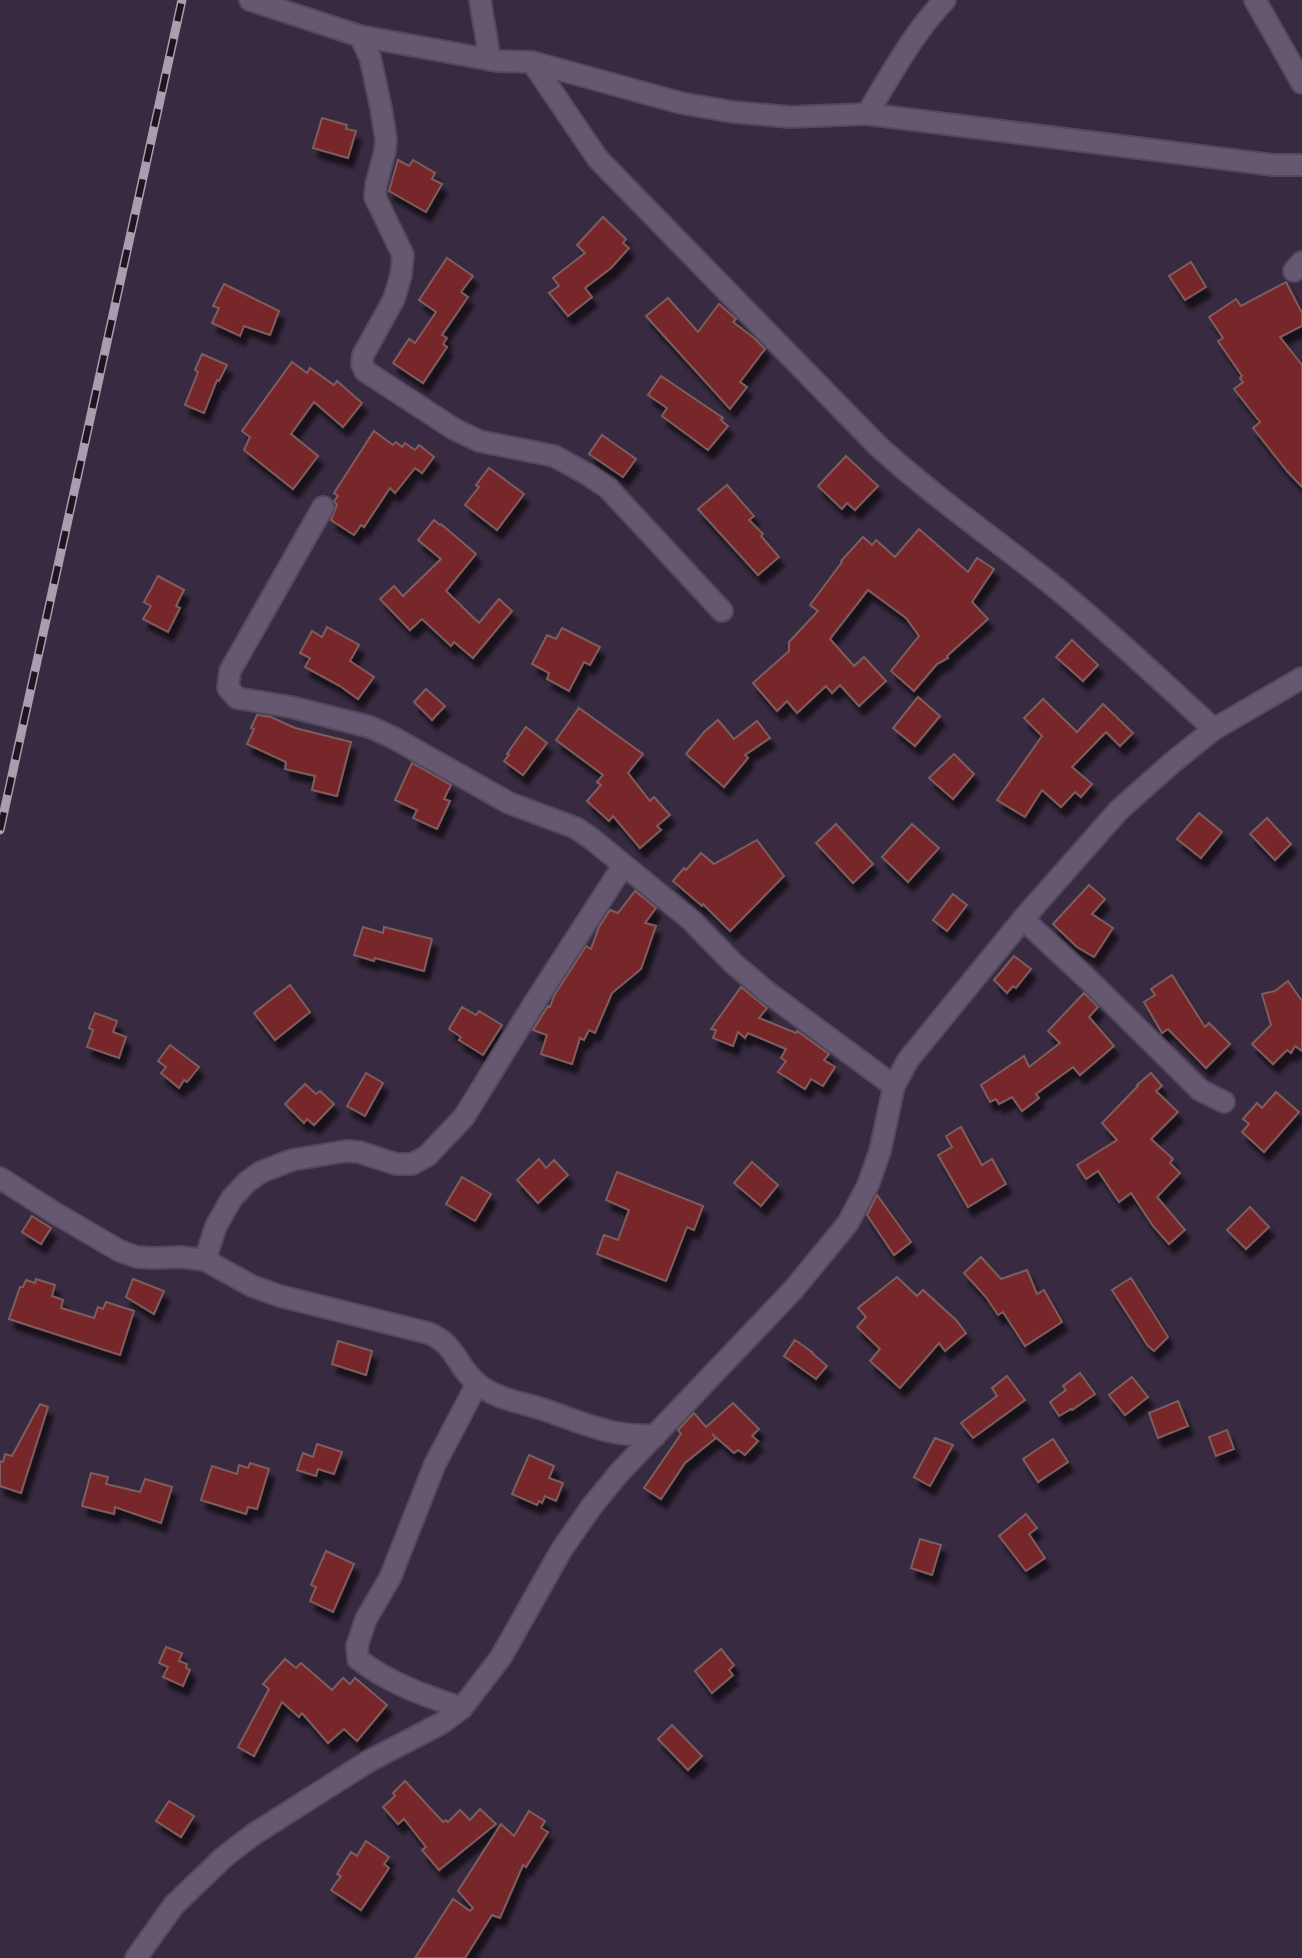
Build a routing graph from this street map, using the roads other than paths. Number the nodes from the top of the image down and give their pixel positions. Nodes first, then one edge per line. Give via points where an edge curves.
1 (250, 0) edge
2 (480, 0) edge
3 (945, 0) edge
4 (1255, 0) edge
5 (360, 36) junction
6 (490, 60) junction
7 (532, 62) junction
8 (1302, 83) edge
9 (867, 114) junction
10 (1302, 165) edge
11 (323, 507) dead end
12 (722, 611) dead end
13 (1302, 678) edge
14 (1214, 729) junction
15 (623, 866) junction
16 (1023, 919) junction
17 (894, 1086) junction
18 (1224, 1102) dead end
19 (0, 1178) edge
20 (205, 1260) junction
21 (477, 1384) junction
22 (655, 1436) junction
23 (462, 1708) junction
24 (136, 1958) edge

1 - 5 street
2 - 6 street
3 - 9 street
4 - 8 street
5 - 6 street
5 - 12 street via 370,57 386,139 375,197 403,255 394,299 363,355 365,371 454,429 479,441 554,456 608,488
6 - 7 street
7 - 9 street via 733,112 790,117
7 - 14 street via 598,159 878,446 1052,585
9 - 10 street
11 - 15 street via 230,671 228,688 237,698 370,727 509,803 576,828
13 - 14 street
14 - 16 street via 1119,810
15 - 17 street via 691,920 767,992
15 - 20 street via 464,1117 427,1156 396,1164 346,1151 292,1160 261,1172 232,1198
16 - 17 street via 908,1060
16 - 18 street via 1200,1090
17 - 22 street via 880,1151 848,1223 794,1289
19 - 20 street via 120,1251 137,1257
20 - 21 street via 280,1296 440,1338
21 - 22 street via 494,1395 589,1426
21 - 23 street via 435,1464 357,1646 358,1659 368,1667
22 - 23 street via 592,1506 501,1657
23 - 24 street via 369,1761 224,1857 174,1905

